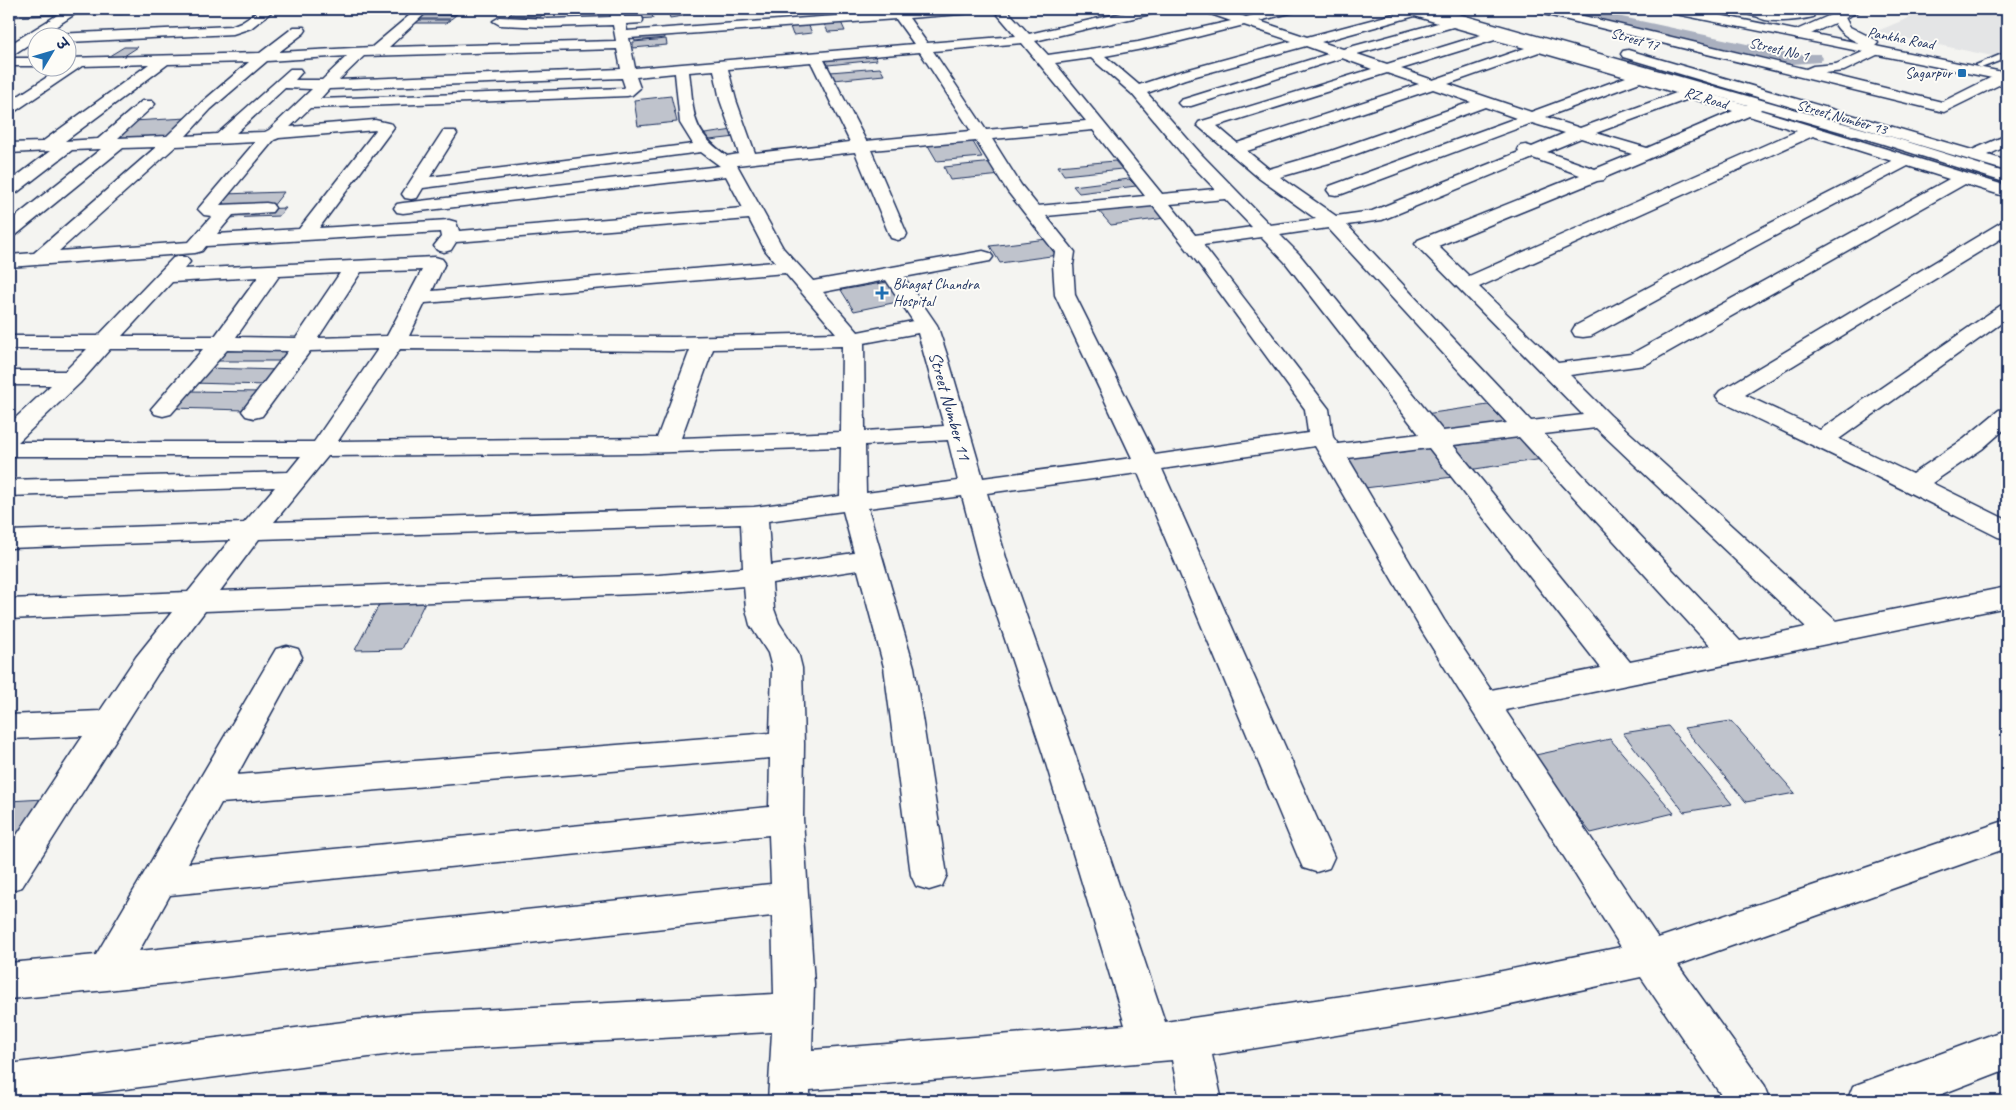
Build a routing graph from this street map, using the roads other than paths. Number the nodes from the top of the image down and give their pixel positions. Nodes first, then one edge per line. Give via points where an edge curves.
1 (77, 9) edge
2 (122, 9) edge
3 (269, 9) edge
4 (424, 9) edge
5 (512, 9) edge
6 (974, 9) edge
7 (1002, 9) edge
8 (1155, 9) edge
9 (1209, 9) edge
10 (1290, 9) edge
11 (1419, 9) edge
12 (1468, 9) edge
13 (1540, 9) edge
14 (1671, 9) edge
15 (1707, 9) edge
16 (1824, 9) edge
17 (1854, 9) edge
18 (1735, 11) edge
19 (9, 12) edge
20 (900, 15) junction
21 (1837, 15) junction
22 (1454, 23) junction
23 (1780, 24) junction
24 (49, 28) edge
25 (493, 28) junction
26 (620, 28) edge
27 (1245, 29) junction
28 (299, 30) dead end
29 (1802, 32) junction
30 (1496, 36) junction
31 (78, 37) edge
32 (28, 38) edge
33 (9, 39) edge
34 (1024, 39) junction
35 (286, 40) junction
36 (28, 41) edge
37 (257, 41) dead end
38 (1306, 41) junction
39 (237, 42) dead end
40 (1874, 46) junction
41 (923, 47) junction
42 (472, 48) junction
43 (1538, 48) junction
44 (9, 51) edge
45 (367, 52) junction
46 (317, 53) junction
47 (1342, 54) junction
48 (166, 55) junction
49 (1096, 55) junction
50 (815, 56) junction
51 (2006, 56) edge
52 (263, 57) junction
53 (1045, 60) junction
54 (9, 62) edge
55 (28, 62) edge
56 (78, 62) edge
57 (720, 64) junction
58 (28, 65) edge
59 (1981, 65) junction
60 (451, 66) dead end
61 (628, 67) junction
62 (681, 67) junction
63 (363, 68) dead end
64 (1677, 68) joint
65 (343, 69) junction
66 (1389, 69) junction
67 (1799, 71) junction
68 (2007, 74) edge
69 (9, 75) edge
70 (1640, 77) junction
71 (52, 78) edge
72 (282, 84) junction
73 (1435, 84) junction
74 (326, 85) junction
75 (1750, 90) junction
76 (1137, 91) junction
77 (1690, 93) junction
78 (1779, 98) junction
79 (1485, 102) junction
80 (1186, 103) dead end
81 (147, 104) dead end
82 (304, 104) junction
83 (1944, 107) junction
84 (1754, 108) junction
85 (9, 109) edge
86 (1533, 118) junction
87 (1435, 120) junction
88 (1096, 126) junction
89 (1811, 131) junction
90 (1580, 133) junction
91 (449, 134) dead end
92 (271, 135) junction
93 (1902, 135) junction
94 (982, 136) junction
95 (1485, 136) junction
96 (221, 139) junction
97 (173, 140) junction
98 (1886, 140) junction
99 (2007, 140) edge
100 (110, 143) junction
101 (69, 145) junction
102 (47, 146) junction
103 (861, 146) junction
104 (704, 147) junction
105 (11, 149) edge
106 (1236, 149) junction
107 (1868, 149) junction
108 (1534, 152) junction
109 (1648, 154) junction
110 (1973, 156) junction
111 (1906, 161) junction
112 (735, 163) junction
113 (2007, 166) edge
114 (1266, 175) junction
115 (1598, 176) junction
116 (1962, 178) junction
117 (2007, 178) edge
118 (417, 184) junction
119 (9, 190) edge
120 (1336, 190) dead end
121 (2007, 192) edge
122 (1229, 193) junction
123 (1156, 200) junction
124 (266, 208) dead end
125 (402, 208) junction
126 (229, 210) junction
127 (1033, 212) junction
128 (755, 213) junction
129 (1334, 223) junction
130 (2007, 227) edge
131 (389, 230) junction
132 (9, 231) edge
133 (1266, 231) junction
134 (898, 234) dead end
135 (304, 235) junction
136 (450, 237) junction
137 (1190, 241) junction
138 (197, 244) junction
139 (983, 257) dead end
140 (38, 260) junction
141 (9, 262) edge
142 (435, 262) junction
143 (355, 266) junction
144 (791, 267) junction
145 (274, 270) junction
146 (892, 273) junction
147 (166, 276) junction
148 (1466, 285) junction
149 (810, 288) junction
150 (417, 298) junction
151 (2007, 310) edge
152 (926, 325) junction
153 (1583, 331) dead end
154 (853, 339) junction
155 (9, 342) edge
156 (104, 342) junction
157 (392, 342) junction
158 (221, 343) junction
159 (704, 343) junction
160 (303, 345) junction
161 (1552, 371) junction
162 (9, 378) edge
163 (72, 378) junction
164 (163, 408) dead end
165 (254, 411) dead end
166 (2007, 415) edge
167 (19, 417) edge
168 (1602, 420) junction
169 (1524, 428) junction
170 (958, 432) junction
171 (9, 437) edge
172 (853, 440) junction
173 (1820, 440) junction
174 (1436, 441) junction
175 (666, 444) junction
176 (1326, 445) junction
177 (9, 449) edge
178 (320, 449) junction
179 (1147, 464) junction
180 (295, 479) junction
181 (1914, 484) junction
182 (972, 486) junction
183 (9, 488) edge
184 (853, 501) junction
185 (754, 515) junction
186 (2007, 531) edge
187 (250, 533) junction
188 (9, 539) edge
189 (869, 560) junction
190 (758, 576) junction
191 (2007, 597) edge
192 (194, 603) junction
193 (9, 609) edge
194 (1830, 633) junction
195 (1733, 652) junction
196 (287, 658) dead end
197 (1623, 675) junction
198 (1484, 703) junction
199 (108, 723) junction
200 (9, 728) edge
201 (788, 744) junction
202 (210, 790) junction
203 (786, 819) junction
204 (2007, 834) edge
205 (1316, 857) dead end
206 (9, 876) edge
207 (929, 876) dead end
208 (158, 882) junction
209 (790, 898) junction
210 (1650, 958) junction
211 (107, 972) junction
212 (9, 981) edge
213 (792, 1012) junction
214 (1169, 1040) junction
215 (2007, 1049) edge
216 (9, 1084) edge
217 (789, 1087) edge
218 (1201, 1101) edge
219 (1750, 1101) edge
220 (1868, 1101) edge

1 - 2 street
1 - 19 street
1 - 24 street
3 - 31 street via 246,25 232,30
4 - 45 street
5 - 25 street
6 - 20 street
7 - 34 street
8 - 34 street
9 - 27 street
10 - 27 street
11 - 22 street, RZ Road
11 - 38 street
11 - 84 street
12 - 64 street, Street 17
13 - 67 street, Street No 1
14 - 23 street, Pankha Road
15 - 18 street, Pankha Road
16 - 23 street
17 - 21 street
18 - 23 street, Pankha Road
20 - 26 street
20 - 41 street
21 - 29 street
21 - 40 street via 1840,25
22 - 30 street, RZ Road
22 - 47 street
23 - 29 street, Pankha Road
25 - 26 street via 547,23
25 - 42 street
26 - 42 street
26 - 61 street
27 - 38 street via 1271,30
27 - 49 street
28 - 35 street
29 - 40 street, Pankha Road
30 - 43 street, RZ Road
30 - 66 street
32 - 33 street
34 - 41 street
34 - 53 street
35 - 37 street
35 - 52 street
36 - 44 street
38 - 47 street
38 - 76 street
39 - 48 street via 177,45
40 - 59 street, Pankha Road
40 - 67 street via 1839,68
40 - 68 street, Pankha Road
41 - 50 street
41 - 94 street
42 - 45 street
43 - 70 street, RZ Road
43 - 73 street
45 - 46 street
45 - 65 street
46 - 52 street
46 - 72 street
47 - 66 street
47 - 80 street
48 - 52 street
48 - 56 street
48 - 102 street
49 - 53 street
49 - 76 street
50 - 57 street
50 - 103 street
51 - 59 lane
52 - 97 street via 206,106
53 - 88 street
54 - 55 street
57 - 62 street
57 - 112 street via 728,100
58 - 69 street
59 - 68 street, Pankha Road
60 - 61 street
61 - 62 street
61 - 74 street
61 - 82 street via 633,88 627,92
62 - 104 street via 688,123
63 - 65 street
64 - 75 street, Street Number 13
65 - 74 street
66 - 73 street
66 - 106 street via 1204,125
67 - 75 street
67 - 83 street, Street No 1
68 - 83 street
70 - 77 street, RZ Road
70 - 86 street
71 - 85 street
72 - 74 street
72 - 96 street
73 - 79 street
73 - 106 street
74 - 82 street
75 - 78 street, Street Number 13
76 - 122 street
77 - 84 street, RZ Road
77 - 90 street
78 - 84 street
78 - 93 street, Street Number 13
79 - 86 street
79 - 87 street
81 - 100 street
82 - 92 street
83 - 93 street via 1930,122
84 - 89 street, RZ Road
84 - 98 street
84 - 109 street
86 - 90 street
86 - 95 street
87 - 95 street
87 - 114 street via 1337,155
88 - 94 street
88 - 123 street
89 - 107 street, RZ Road
89 - 148 street
90 - 108 street
90 - 109 street
91 - 118 street
92 - 96 street
92 - 126 street via 208,209
92 - 135 street via 375,125 386,127
93 - 98 street
93 - 110 street, Street Number 13
94 - 103 street
94 - 127 street
95 - 108 street
95 - 120 street
96 - 97 street
97 - 100 street
97 - 140 street
98 - 107 street
98 - 117 street
99 - 110 street
100 - 101 street
100 - 132 street
101 - 102 street
101 - 119 street
102 - 105 street
103 - 112 street
103 - 134 street
104 - 112 street
104 - 118 street
106 - 114 street
107 - 111 street, RZ Road
108 - 115 street
108 - 129 street via 1376,216
109 - 115 street
110 - 113 street, Street Number 13
111 - 116 street, RZ Road
111 - 153 street
112 - 125 street
112 - 128 street
114 - 129 street
115 - 148 street via 1425,244
116 - 121 street, RZ Road
116 - 161 street via 1637,360
118 - 125 street
122 - 123 street
122 - 133 street
123 - 127 street
123 - 137 street
124 - 126 street
125 - 131 street
126 - 138 street
127 - 179 street via 1065,252 1065,295
128 - 136 street
128 - 144 street via 775,250
129 - 133 street
129 - 169 street
130 - 173 street via 1728,396
131 - 135 street
131 - 136 street via 446,226 450,228
133 - 137 street
133 - 174 street via 1292,258
135 - 138 street
136 - 142 street
137 - 176 street via 1318,409
138 - 140 street
138 - 147 street
139 - 146 street
140 - 141 street
142 - 143 street
142 - 150 street
143 - 145 street
143 - 160 street
144 - 149 street
144 - 150 street
145 - 147 street
145 - 158 street
146 - 149 street
146 - 152 street, Street Number 11
147 - 156 street
148 - 161 street
149 - 154 street
150 - 157 street via 403,328
151 - 173 street
152 - 154 street
152 - 170 street, Street Number 11
154 - 159 street
154 - 172 street
155 - 156 street
156 - 158 street
156 - 163 street
157 - 159 street
157 - 160 street
157 - 178 street
158 - 160 street
158 - 164 street
159 - 175 street
160 - 165 street
161 - 168 street
162 - 163 street
163 - 167 street
166 - 181 street via 1973,444
167 - 171 street
168 - 169 street
168 - 194 street
169 - 174 street
169 - 195 street
170 - 172 street
170 - 182 street, Street Number 11
172 - 175 street
172 - 184 street
173 - 181 street
174 - 176 street
174 - 197 street
175 - 178 street
176 - 179 street
176 - 198 street via 1433,626
177 - 178 street
178 - 180 street
179 - 182 street
179 - 205 street
180 - 183 street
180 - 187 street
181 - 186 street
182 - 184 street
182 - 214 street, Street Number 11 via 993,561 1059,754
184 - 185 street
184 - 189 street
185 - 187 street
185 - 190 street
187 - 188 street
187 - 192 street
189 - 190 street
189 - 207 street via 899,667
190 - 192 street via 659,584
190 - 201 street via 760,609 765,625 783,652 787,668
191 - 194 street
192 - 193 street
192 - 199 street
194 - 195 street
195 - 197 street
196 - 202 street
197 - 198 street
198 - 210 street
199 - 200 street
199 - 206 street
201 - 202 street
201 - 203 street
202 - 208 street
203 - 208 street
203 - 209 street
204 - 210 street
208 - 211 street
209 - 211 street
209 - 213 street
210 - 214 street via 1473,995
210 - 219 street
211 - 212 street
213 - 216 street via 408,1033
213 - 217 street
214 - 217 street
214 - 218 street, Street Number 11
215 - 220 street via 1980,1062

